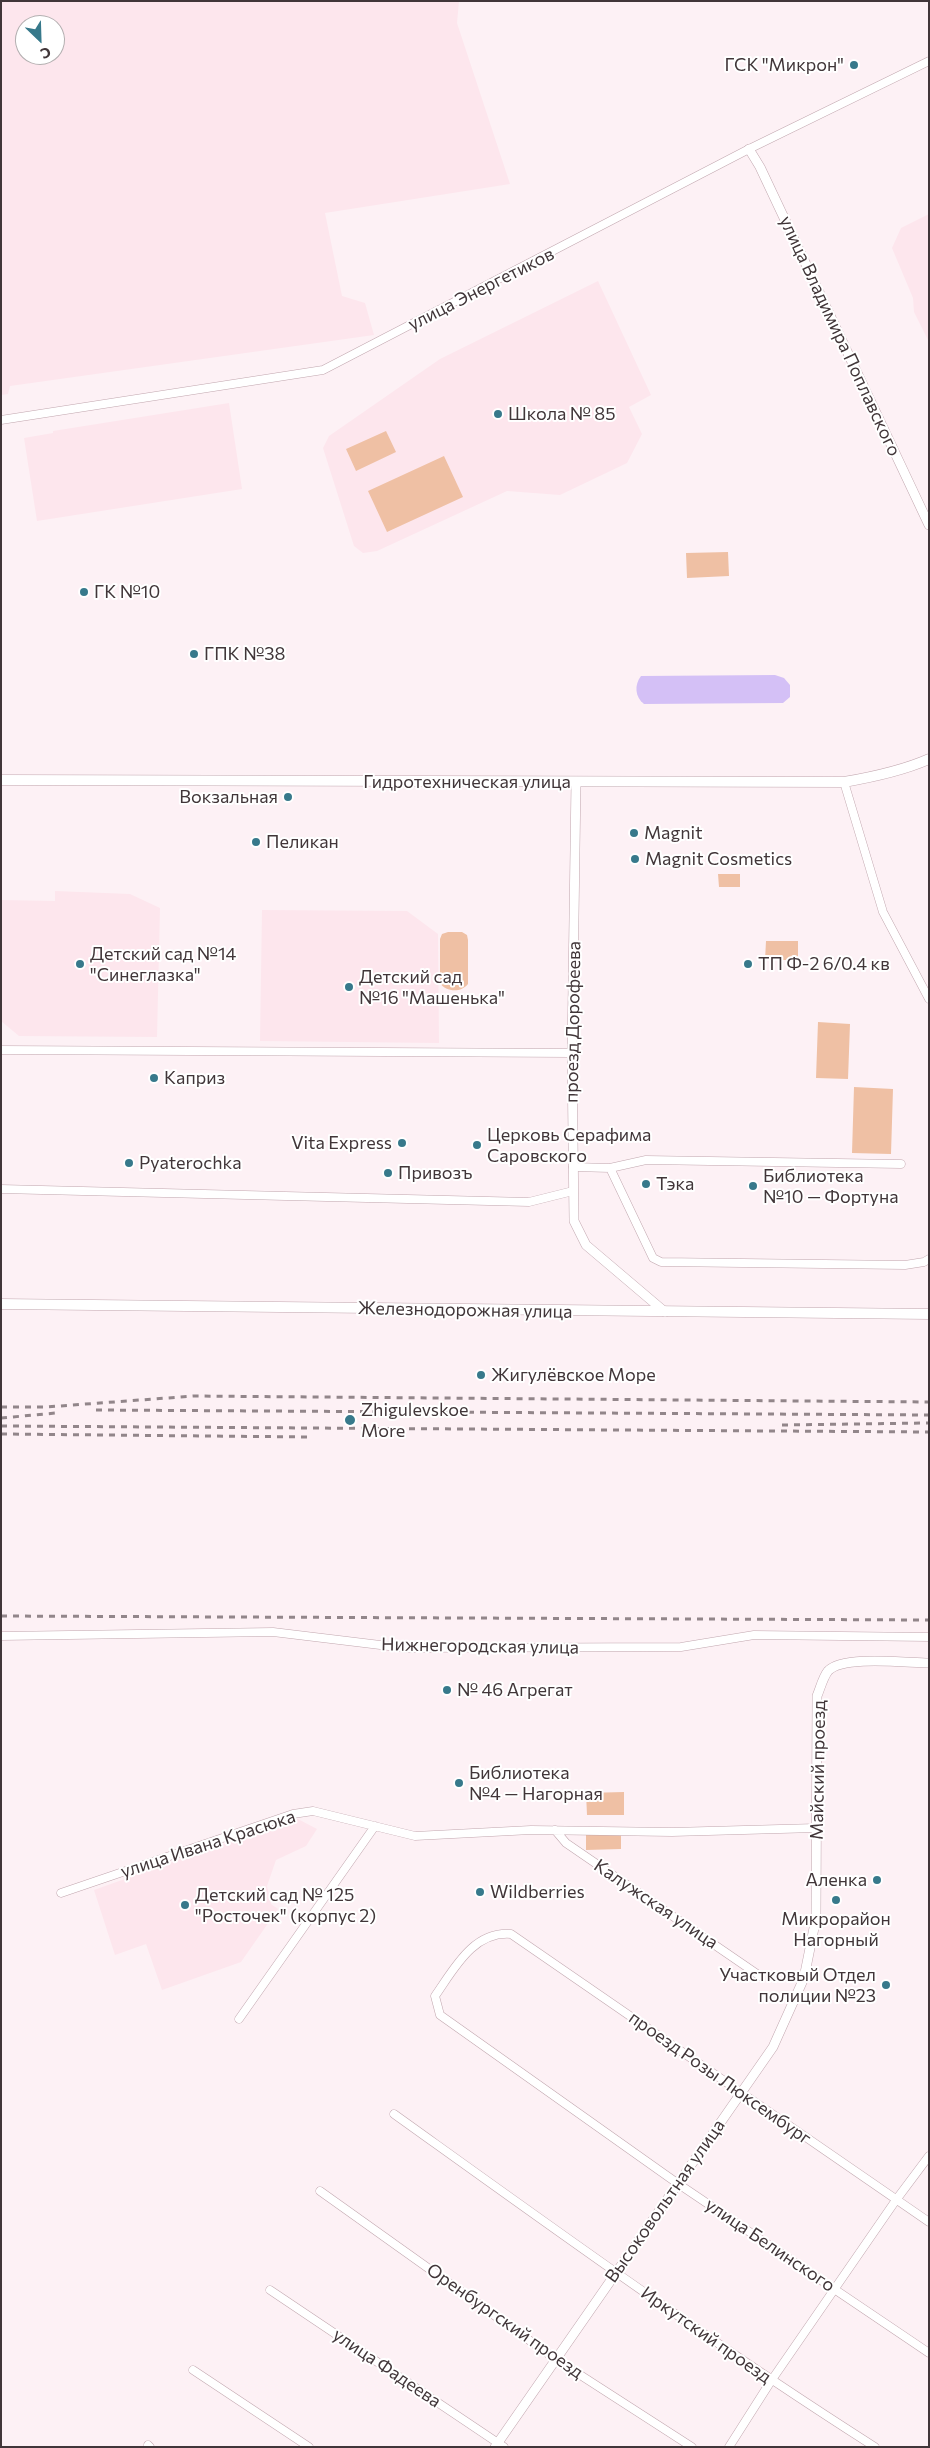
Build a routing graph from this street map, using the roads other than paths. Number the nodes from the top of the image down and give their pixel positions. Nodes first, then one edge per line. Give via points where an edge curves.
1 (929, 61) edge
2 (749, 149) junction
3 (1, 420) edge
4 (929, 525) edge
5 (929, 759) edge
6 (1, 780) edge
7 (576, 782) junction
8 (844, 782) junction
9 (929, 999) edge
10 (1, 1050) edge
11 (572, 1053) junction
12 (901, 1164) dead end
13 (572, 1168) junction
14 (610, 1168) junction
15 (1, 1189) edge
16 (573, 1191) junction
17 (929, 1260) edge
18 (1, 1304) edge
19 (665, 1312) junction
20 (929, 1314) edge
21 (1, 1636) edge
22 (929, 1637) edge
23 (929, 1663) edge
24 (375, 1826) junction
25 (816, 1828) junction
26 (555, 1830) junction
27 (61, 1893) dead end
28 (811, 1944) joint
29 (760, 1976) dead end
30 (440, 2015) joint
31 (239, 2019) dead end
32 (741, 2092) junction
33 (394, 2114) dead end
34 (929, 2156) edge
35 (677, 2183) junction
36 (320, 2191) dead end
37 (896, 2200) junction
38 (929, 2222) edge
39 (615, 2273) junction
40 (270, 2290) dead end
41 (836, 2290) junction
42 (929, 2353) edge
43 (557, 2360) junction
44 (193, 2370) dead end
45 (771, 2381) junction
46 (499, 2446) edge
47 (309, 2447) edge
48 (692, 2447) edge
49 (729, 2447) edge
50 (875, 2447) edge

1 - 2 street, улица Энергетиков
2 - 3 street, улица Энергетиков via 323,370
2 - 4 street, улица Владимира Поплавского
5 - 8 main road, Гидротехническая улица via 880,775
6 - 7 main road, Гидротехническая улица
7 - 8 main road, Гидротехническая улица
7 - 11 street, проезд Дорофеева
8 - 9 street via 883,912
10 - 11 street
11 - 13 street, проезд Дорофеева
12 - 14 street via 646,1160
13 - 14 street
13 - 16 street, проезд Дорофеева
14 - 17 street via 653,1258 661,1262 905,1265
15 - 16 street via 529,1202
16 - 19 street, проезд Дорофеева via 574,1221 586,1245
18 - 19 main road, Железнодорожная улица
19 - 20 main road, Железнодорожная улица
21 - 22 street, Нижнегородская улица via 273,1632 404,1648 681,1647 754,1635
23 - 25 street, Майский проезд via 836,1664 827,1672 817,1696
24 - 26 street, улица Ивана Красюка via 415,1836
24 - 27 street, улица Ивана Красюка via 313,1811 292,1814
24 - 31 street
25 - 26 street, улица Ивана Красюка via 672,1832
25 - 28 street, Майский проезд via 816,1918
26 - 29 street, Калужская улица via 566,1843
28 - 32 street, Высоковольтная улица via 804,1978 773,2048
30 - 32 street, проезд Розы Люксембург via 435,1996 457,1964 480,1940 498,1933 511,1934
30 - 35 street, улица Белинского
32 - 35 street, Высоковольтная улица
32 - 37 street, проезд Розы Люксембург
33 - 39 street, Иркутский проезд
34 - 37 street
35 - 39 street, Высоковольтная улица
35 - 41 street, улица Белинского
36 - 43 street, Оренбургский проезд
37 - 38 street, проезд Розы Люксембург
37 - 41 street
39 - 43 street, Высоковольтная улица
39 - 45 street, Иркутский проезд
40 - 46 street, улица Фадеева
41 - 42 street, улица Белинского
41 - 45 street
43 - 46 street, Высоковольтная улица
43 - 48 street, Оренбургский проезд
44 - 47 street
45 - 49 street
45 - 50 street, Иркутский проезд

